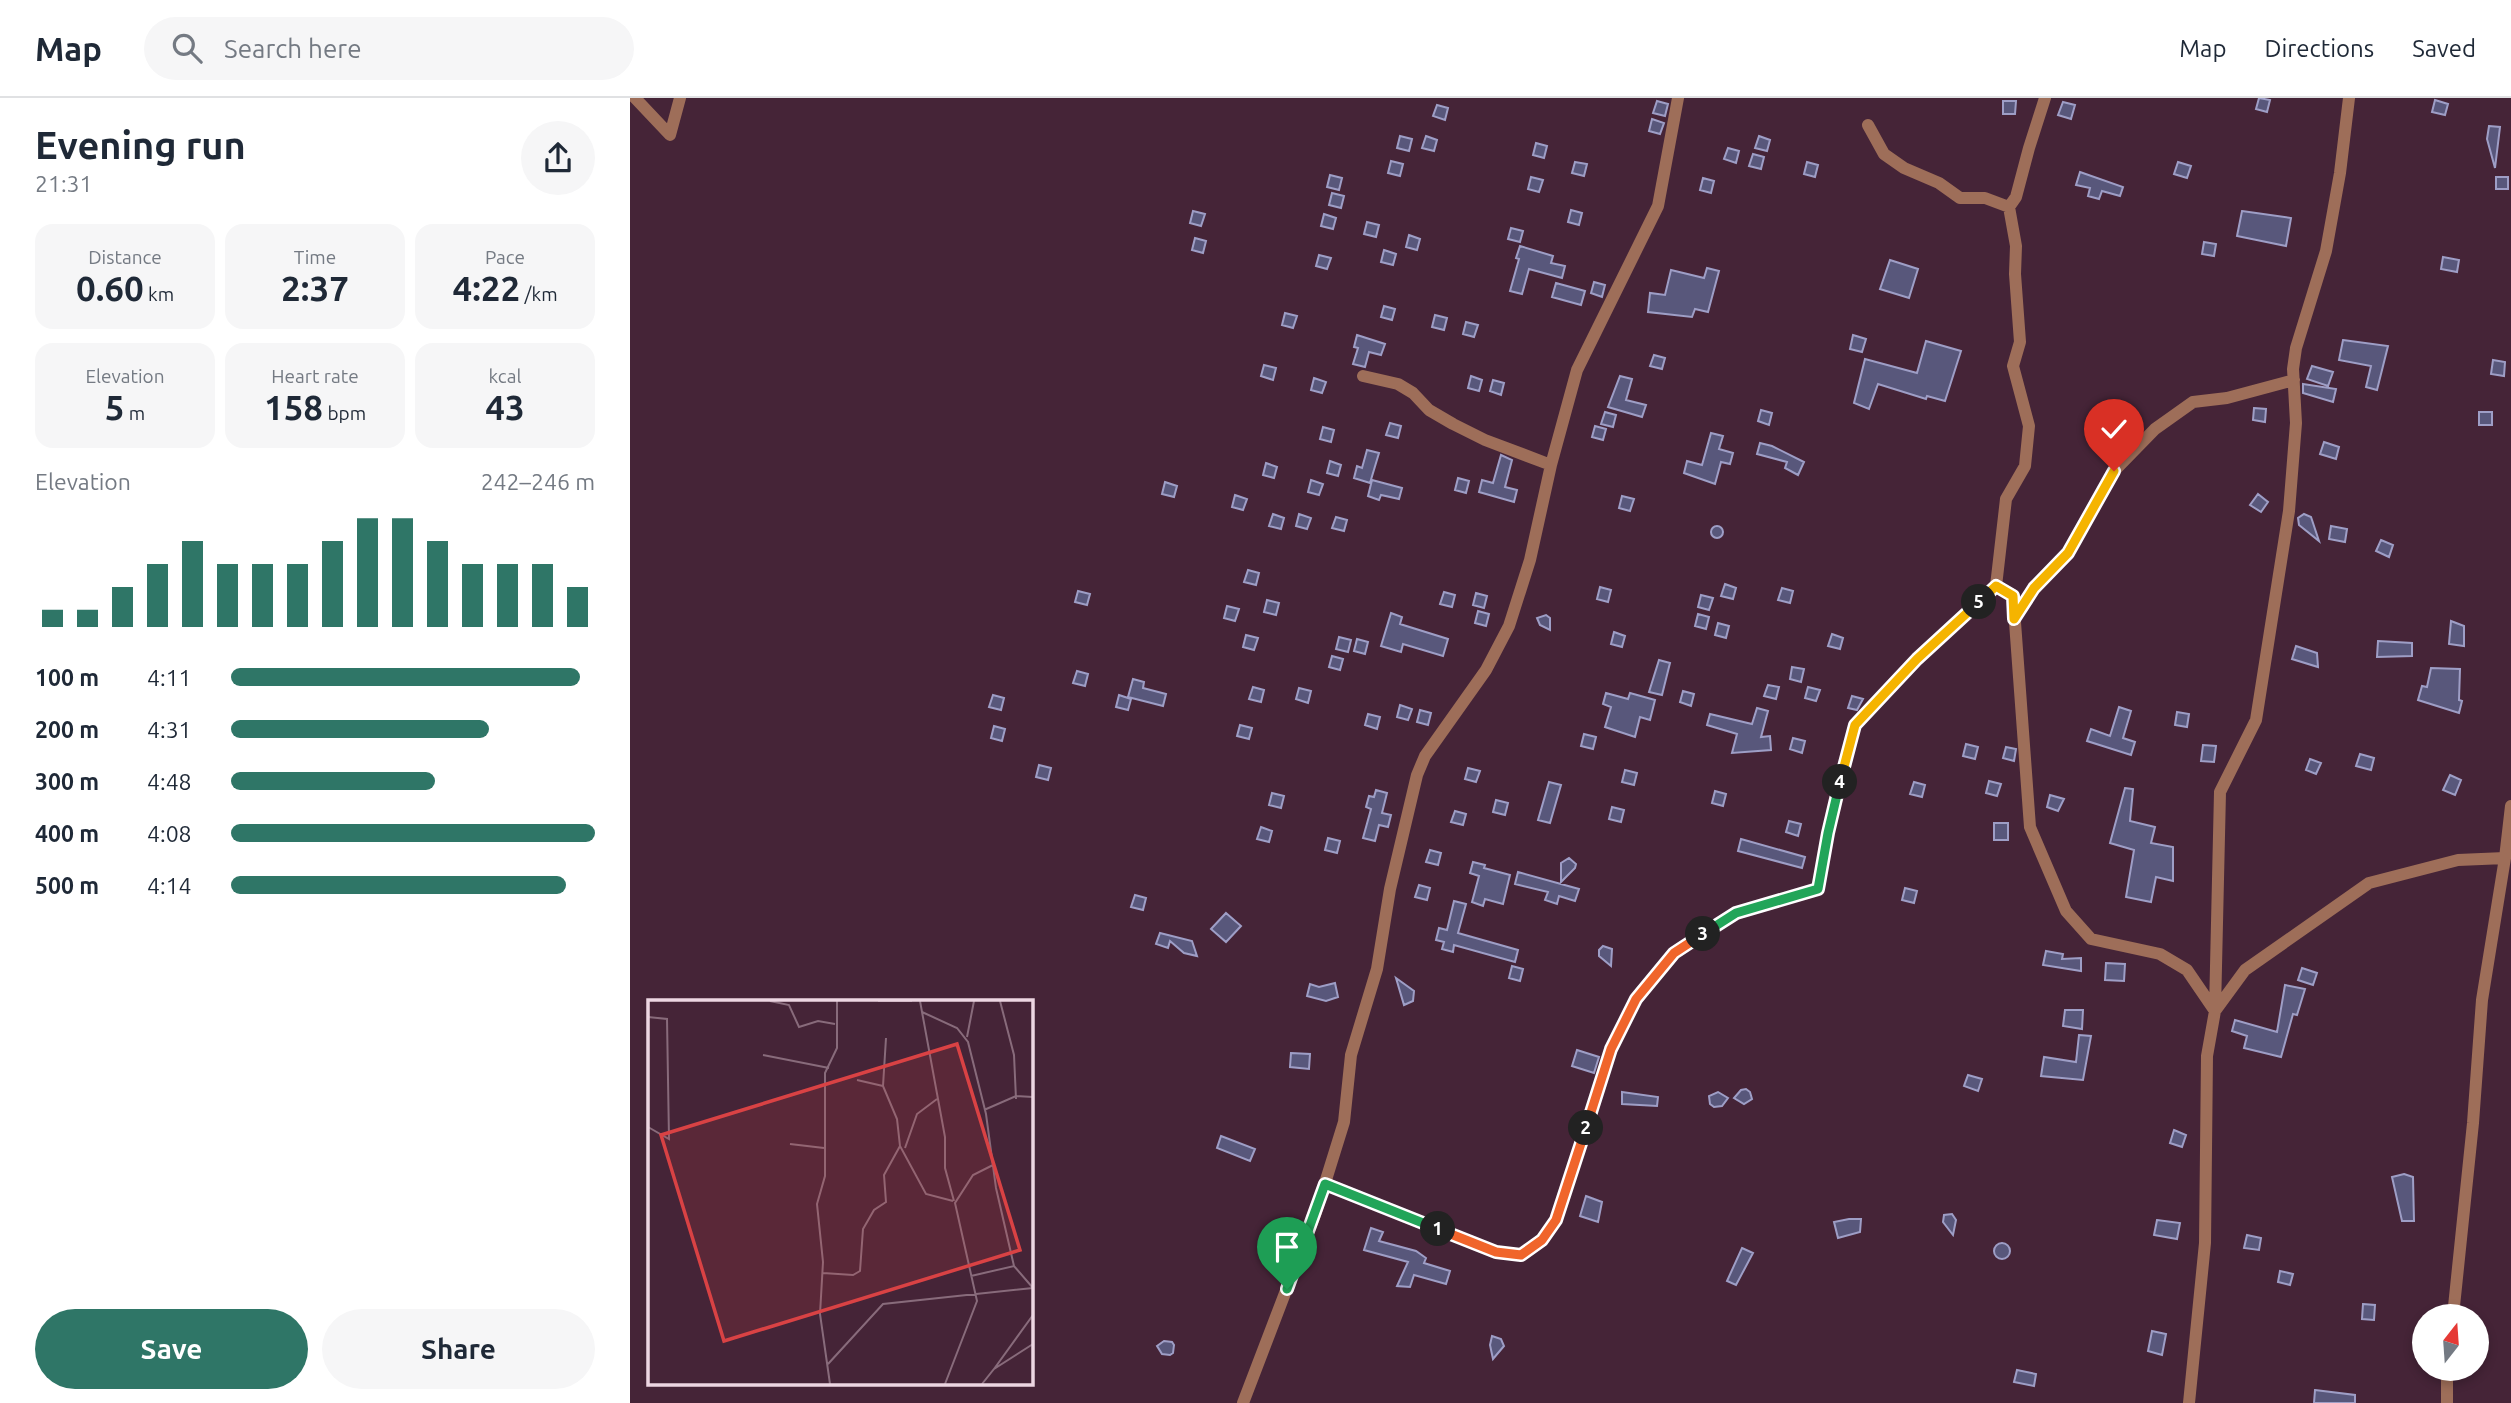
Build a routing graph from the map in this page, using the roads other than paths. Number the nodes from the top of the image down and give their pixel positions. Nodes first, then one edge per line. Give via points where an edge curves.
1 (635, 98) edge
2 (680, 98) edge
3 (1678, 98) edge
4 (2045, 98) edge
5 (2349, 98) edge
6 (1868, 125) dead end
7 (2009, 206) junction
8 (1363, 376) dead end
9 (2294, 380) junction
10 (1551, 465) junction
11 (1996, 586) junction
12 (2014, 619) junction
13 (2511, 806) edge
14 (2505, 858) junction
15 (2215, 1011) junction
16 (1325, 1184) junction
17 (2454, 1304) edge
18 (2447, 1381) edge
19 (1243, 1403) edge
20 (2189, 1403) edge
21 (2447, 1403) edge

1 - 2 street via 670,135
3 - 10 street via 1658,206 1577,370
4 - 7 street via 2016,197
5 - 9 street via 2326,251 2296,348
6 - 7 street via 1884,154 1904,168 1960,198 1985,198
7 - 11 street via 2016,246 2020,342 2013,366 2029,426 2025,466 2006,499
8 - 10 street via 1398,384 1453,424
9 - 12 street via 2193,402 2155,429 2114,471 2068,553 2034,588
9 - 15 street via 2296,423 2289,511 2256,720 2220,792
10 - 16 street via 1530,560 1509,626 1486,670 1425,756 1417,775 1390,889 1377,970 1351,1055 1344,1122
11 - 12 street via 2013,596
11 - 16 street via 1855,725 1818,889 1736,913 1674,953 1636,999 1611,1049 1556,1220 1542,1240 1521,1255 1496,1252
12 - 15 street via 2030,827 2066,911 2091,939 2160,954 2187,970
13 - 14 street
14 - 15 street via 2458,860 2369,883 2245,970
14 - 17 street via 2482,1000
15 - 20 street via 2207,1056 2205,1243
16 - 19 street
18 - 21 street

